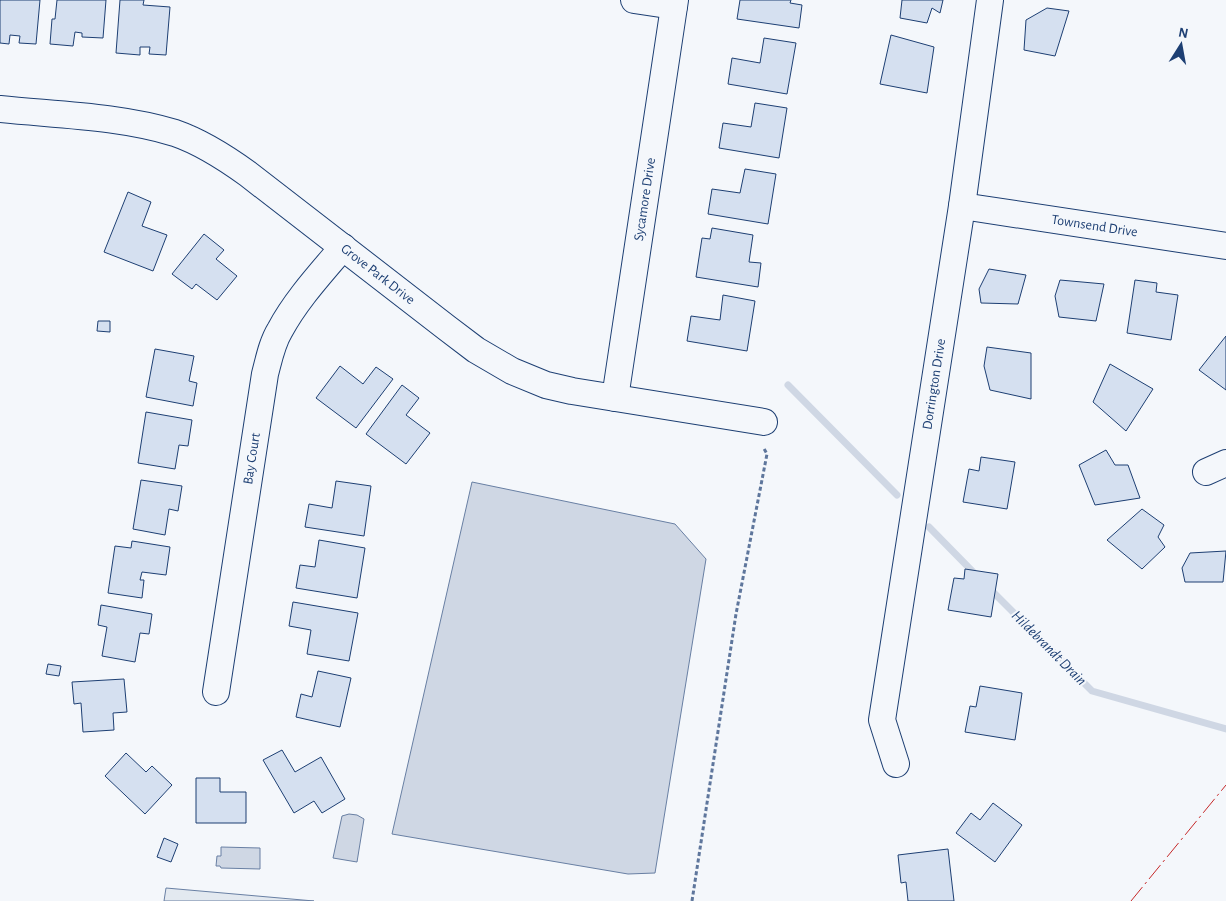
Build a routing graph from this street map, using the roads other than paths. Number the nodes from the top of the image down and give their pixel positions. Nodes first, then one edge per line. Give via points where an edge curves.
1 (634, 0) edge
2 (990, 0) edge
3 (675, 3) edge
4 (0, 109) edge
5 (962, 206) junction
6 (1226, 246) edge
7 (343, 247) junction
8 (615, 398) junction
9 (763, 432) road end
10 (216, 692) dead end
11 (896, 764) dead end

1 - 3 street
2 - 5 street, Dorrington Drive
3 - 8 street, Sycamore Drive
4 - 7 street, Grove Park Drive via 107,119 176,134 231,162
5 - 6 street, Townsend Drive
5 - 11 street, Dorrington Drive via 882,720
7 - 8 street, Grove Park Drive via 476,350 512,371 546,385
7 - 10 street, Bay Court via 291,312 272,348 265,374
8 - 9 street, Grove Park Drive

